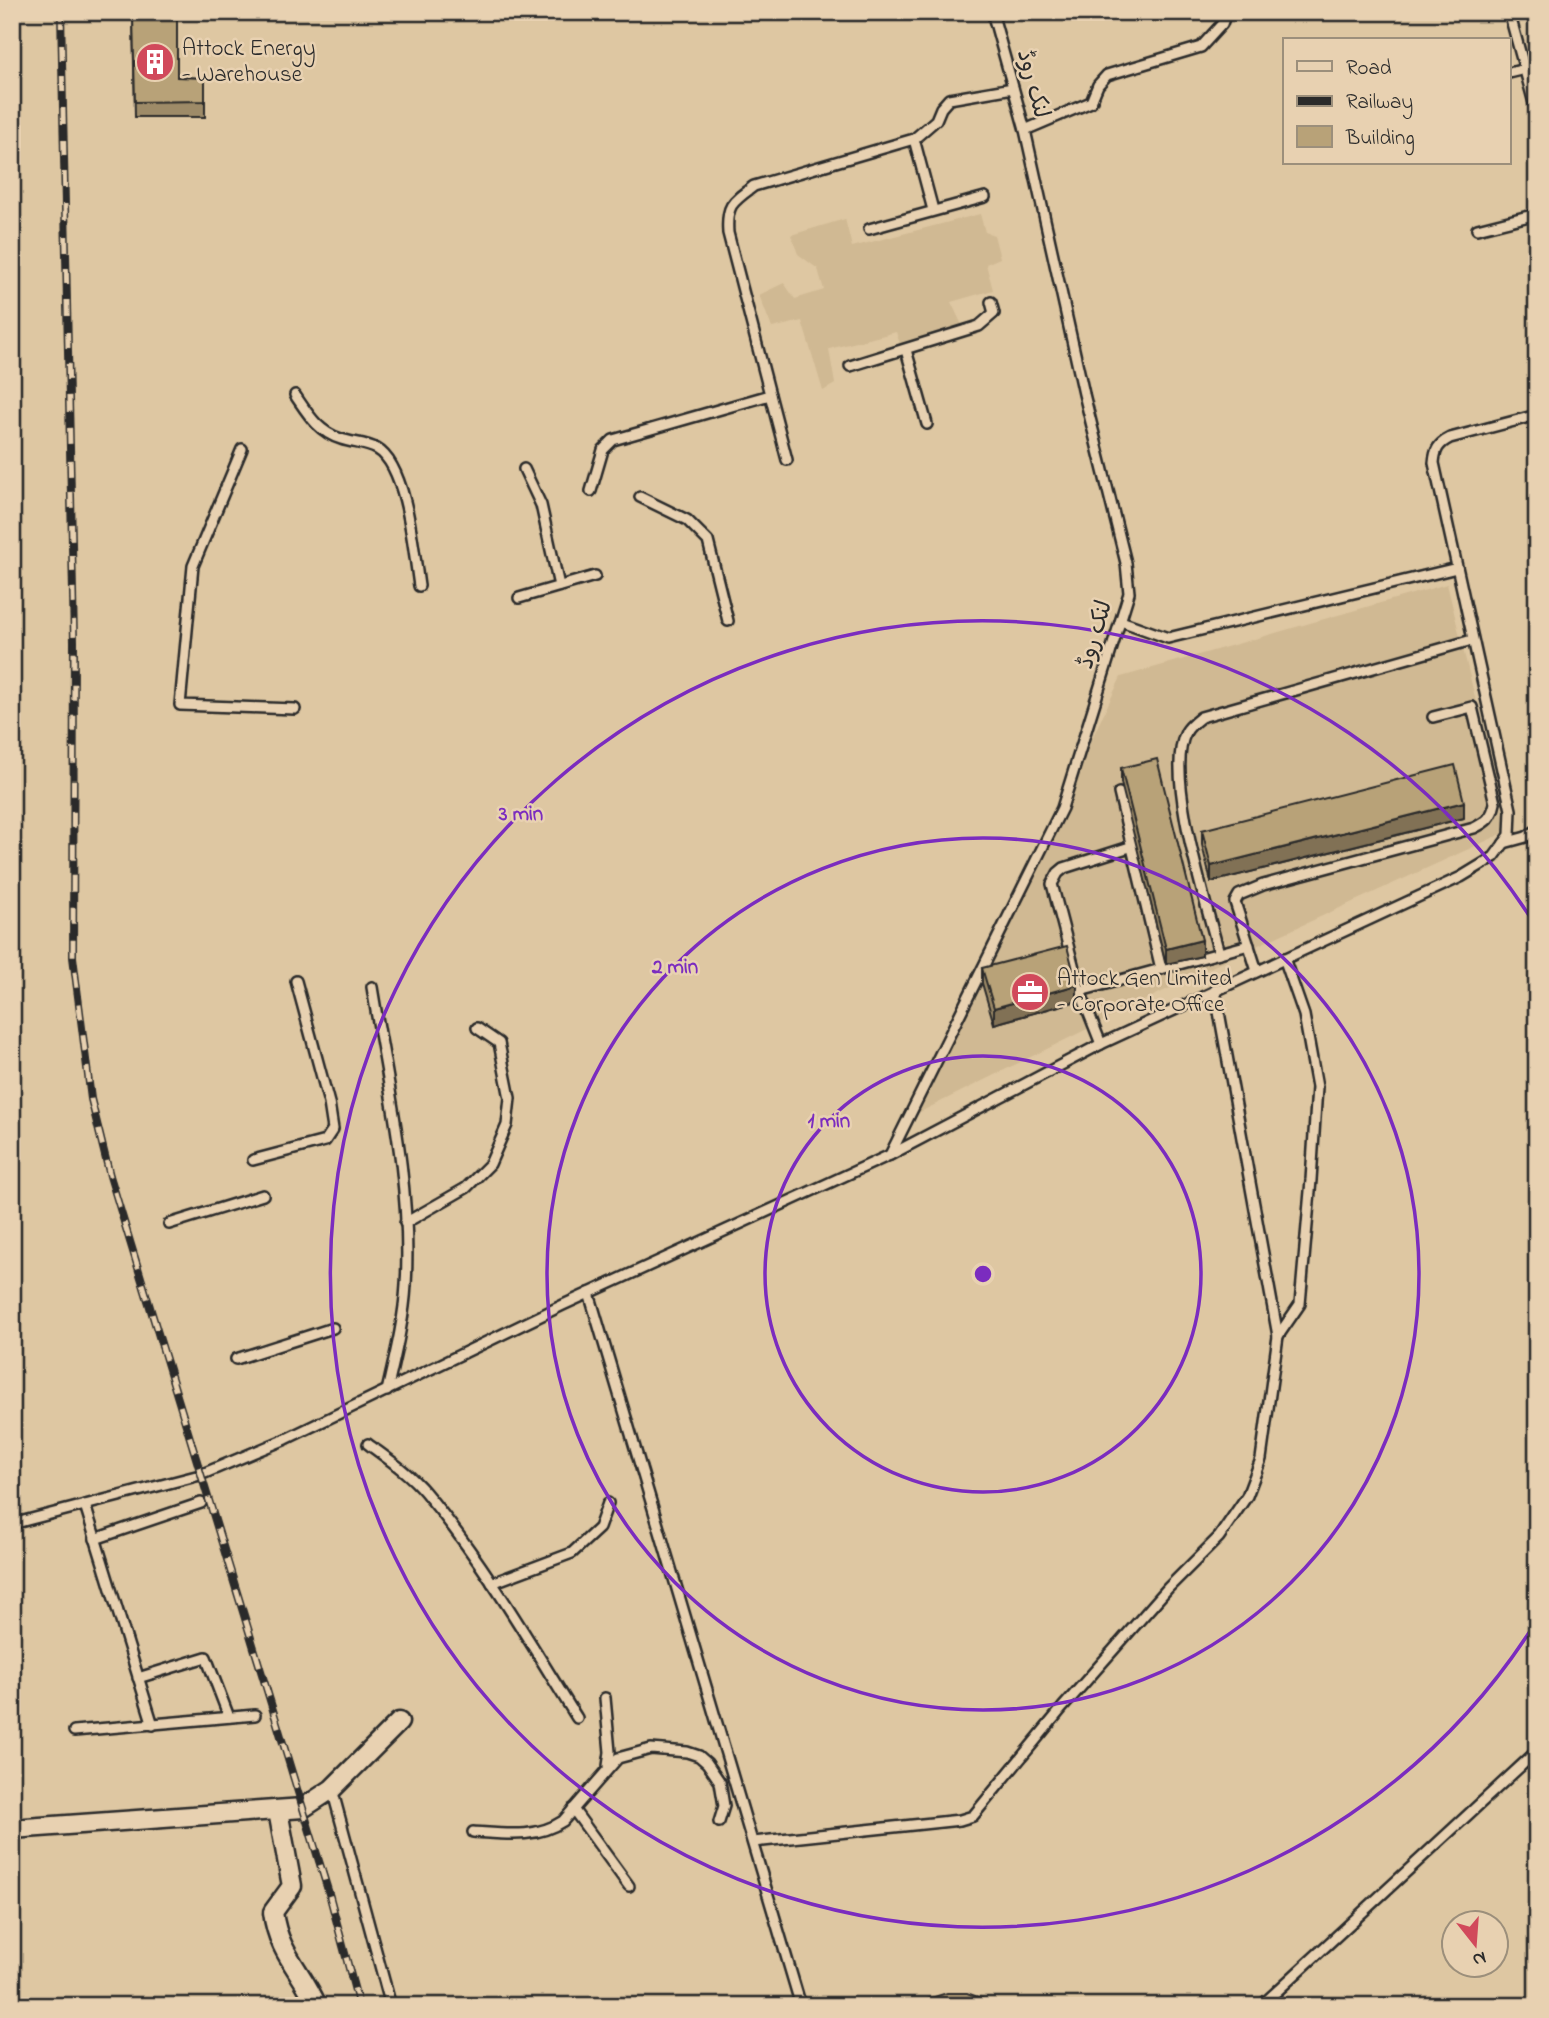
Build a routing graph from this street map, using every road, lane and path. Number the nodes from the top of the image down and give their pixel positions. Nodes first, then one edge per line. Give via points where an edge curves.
1 (992, 12) edge
2 (1226, 12) edge
3 (1509, 12) edge
4 (1537, 66) edge
5 (1526, 69) junction
6 (1510, 73) edge
7 (1013, 88) junction
8 (1537, 114) edge
9 (1025, 130) junction
10 (914, 139) junction
11 (985, 197) dead end
12 (933, 210) junction
13 (1537, 214) edge
14 (869, 229) dead end
15 (1477, 229) dead end
16 (991, 302) dead end
17 (906, 350) junction
18 (850, 366) dead end
19 (295, 395) dead end
20 (770, 395) junction
21 (1537, 415) edge
22 (927, 424) dead end
23 (242, 449) dead end
24 (787, 460) dead end
25 (524, 469) dead end
26 (591, 491) dead end
27 (640, 497) dead end
28 (1457, 568) junction
29 (595, 576) dead end
30 (419, 586) dead end
31 (559, 586) junction
32 (519, 598) dead end
33 (727, 621) dead end
34 (1121, 621) junction
35 (1472, 640) junction
36 (295, 709) dead end
37 (1433, 717) dead end
38 (1119, 793) dead end
39 (1537, 830) edge
40 (1526, 837) junction
41 (1537, 842) edge
42 (1504, 843) junction
43 (1133, 846) junction
44 (1249, 945) junction
45 (1219, 953) junction
46 (1284, 958) junction
47 (1161, 969) junction
48 (1257, 971) junction
49 (296, 981) dead end
50 (372, 987) dead end
51 (1215, 990) junction
52 (1080, 991) junction
53 (477, 1028) dead end
54 (1101, 1044) junction
55 (890, 1155) junction
56 (253, 1160) dead end
57 (263, 1195) dead end
58 (405, 1223) junction
59 (169, 1224) dead end
60 (589, 1293) junction
61 (333, 1328) dead end
62 (1278, 1336) junction
63 (236, 1359) dead end
64 (387, 1391) junction
65 (368, 1444) dead end
66 (201, 1503) dead end
67 (608, 1503) dead end
68 (85, 1505) junction
69 (12, 1524) edge
70 (95, 1539) junction
71 (492, 1583) junction
72 (138, 1678) junction
73 (605, 1698) dead end
74 (255, 1715) dead end
75 (229, 1717) junction
76 (577, 1718) dead end
77 (398, 1722) dead end
78 (153, 1725) junction
79 (74, 1731) dead end
80 (1537, 1751) edge
81 (608, 1767) junction
82 (331, 1789) junction
83 (573, 1809) junction
84 (278, 1811) junction
85 (719, 1822) dead end
86 (12, 1829) edge
87 (473, 1832) dead end
88 (753, 1842) junction
89 (629, 1886) dead end
90 (317, 2006) edge
91 (391, 2006) edge
92 (801, 2006) edge
93 (1261, 2006) edge

1 - 7 lane, لنک روڈ
2 - 9 lane via 1222,24 1201,47 1107,75 1091,102
3 - 5 lane
4 - 5 lane
5 - 6 lane
5 - 8 lane
7 - 9 lane, لنک روڈ
7 - 10 lane via 949,99 936,120
9 - 34 lane, لنک روڈ via 1126,563 1129,593
10 - 12 lane
10 - 20 lane via 754,186 732,203 728,233
11 - 12 lane
12 - 14 lane
13 - 15 lane
16 - 17 lane via 994,313 979,326
17 - 18 lane
17 - 22 lane
19 - 30 lane via 317,428 379,450 393,467 403,488
20 - 24 lane
20 - 26 lane via 613,440 603,450
21 - 28 lane via 1450,438 1434,451
23 - 36 lane via 193,566 180,705
25 - 31 lane via 541,505
27 - 33 lane via 688,520 708,541
28 - 34 lane via 1168,638
28 - 35 lane
29 - 31 lane
31 - 32 lane
34 - 55 lane, لنک روڈ via 1062,808
35 - 42 lane via 1511,810 1510,835
35 - 45 lane via 1201,717 1187,729 1180,752 1182,797
37 - 44 lane via 1472,707 1493,790 1493,813 1488,821 1239,895 1235,902
38 - 43 lane
39 - 40 lane
40 - 41 lane
40 - 42 lane
42 - 46 lane via 1494,857 1461,877
43 - 47 lane
43 - 52 lane via 1064,868 1052,884
44 - 45 lane
44 - 48 lane
45 - 47 lane
46 - 48 lane
46 - 62 lane via 1304,1015 1317,1087 1300,1304
47 - 52 lane
48 - 51 lane
49 - 56 lane via 333,1129 326,1141
50 - 58 lane via 405,1185
51 - 54 lane
51 - 62 lane
52 - 54 lane
53 - 58 lane via 499,1044 510,1098 507,1125 490,1164 466,1188
54 - 55 lane
55 - 60 lane
57 - 59 lane
58 - 64 lane via 406,1287
60 - 64 lane
60 - 88 lane
61 - 63 lane
62 - 88 lane via 1261,1459 1247,1496 1219,1537 1168,1588 973,1815
64 - 68 lane via 200,1475
65 - 71 lane via 425,1491
66 - 70 lane
67 - 71 lane via 599,1528 572,1553
68 - 69 lane
68 - 70 lane
70 - 72 lane
71 - 76 lane
72 - 75 lane via 206,1657
72 - 78 lane
73 - 81 lane
74 - 75 lane
75 - 78 lane
77 - 82 street
78 - 79 lane
80 - 93 lane
81 - 83 lane
81 - 85 lane via 618,1758 651,1749 699,1756 720,1782 724,1806
82 - 84 street via 303,1808
82 - 91 lane
83 - 87 lane via 564,1821 530,1835
83 - 89 lane
84 - 86 street
84 - 90 street via 292,1886 273,1912 275,1924 280,1945
88 - 92 lane

